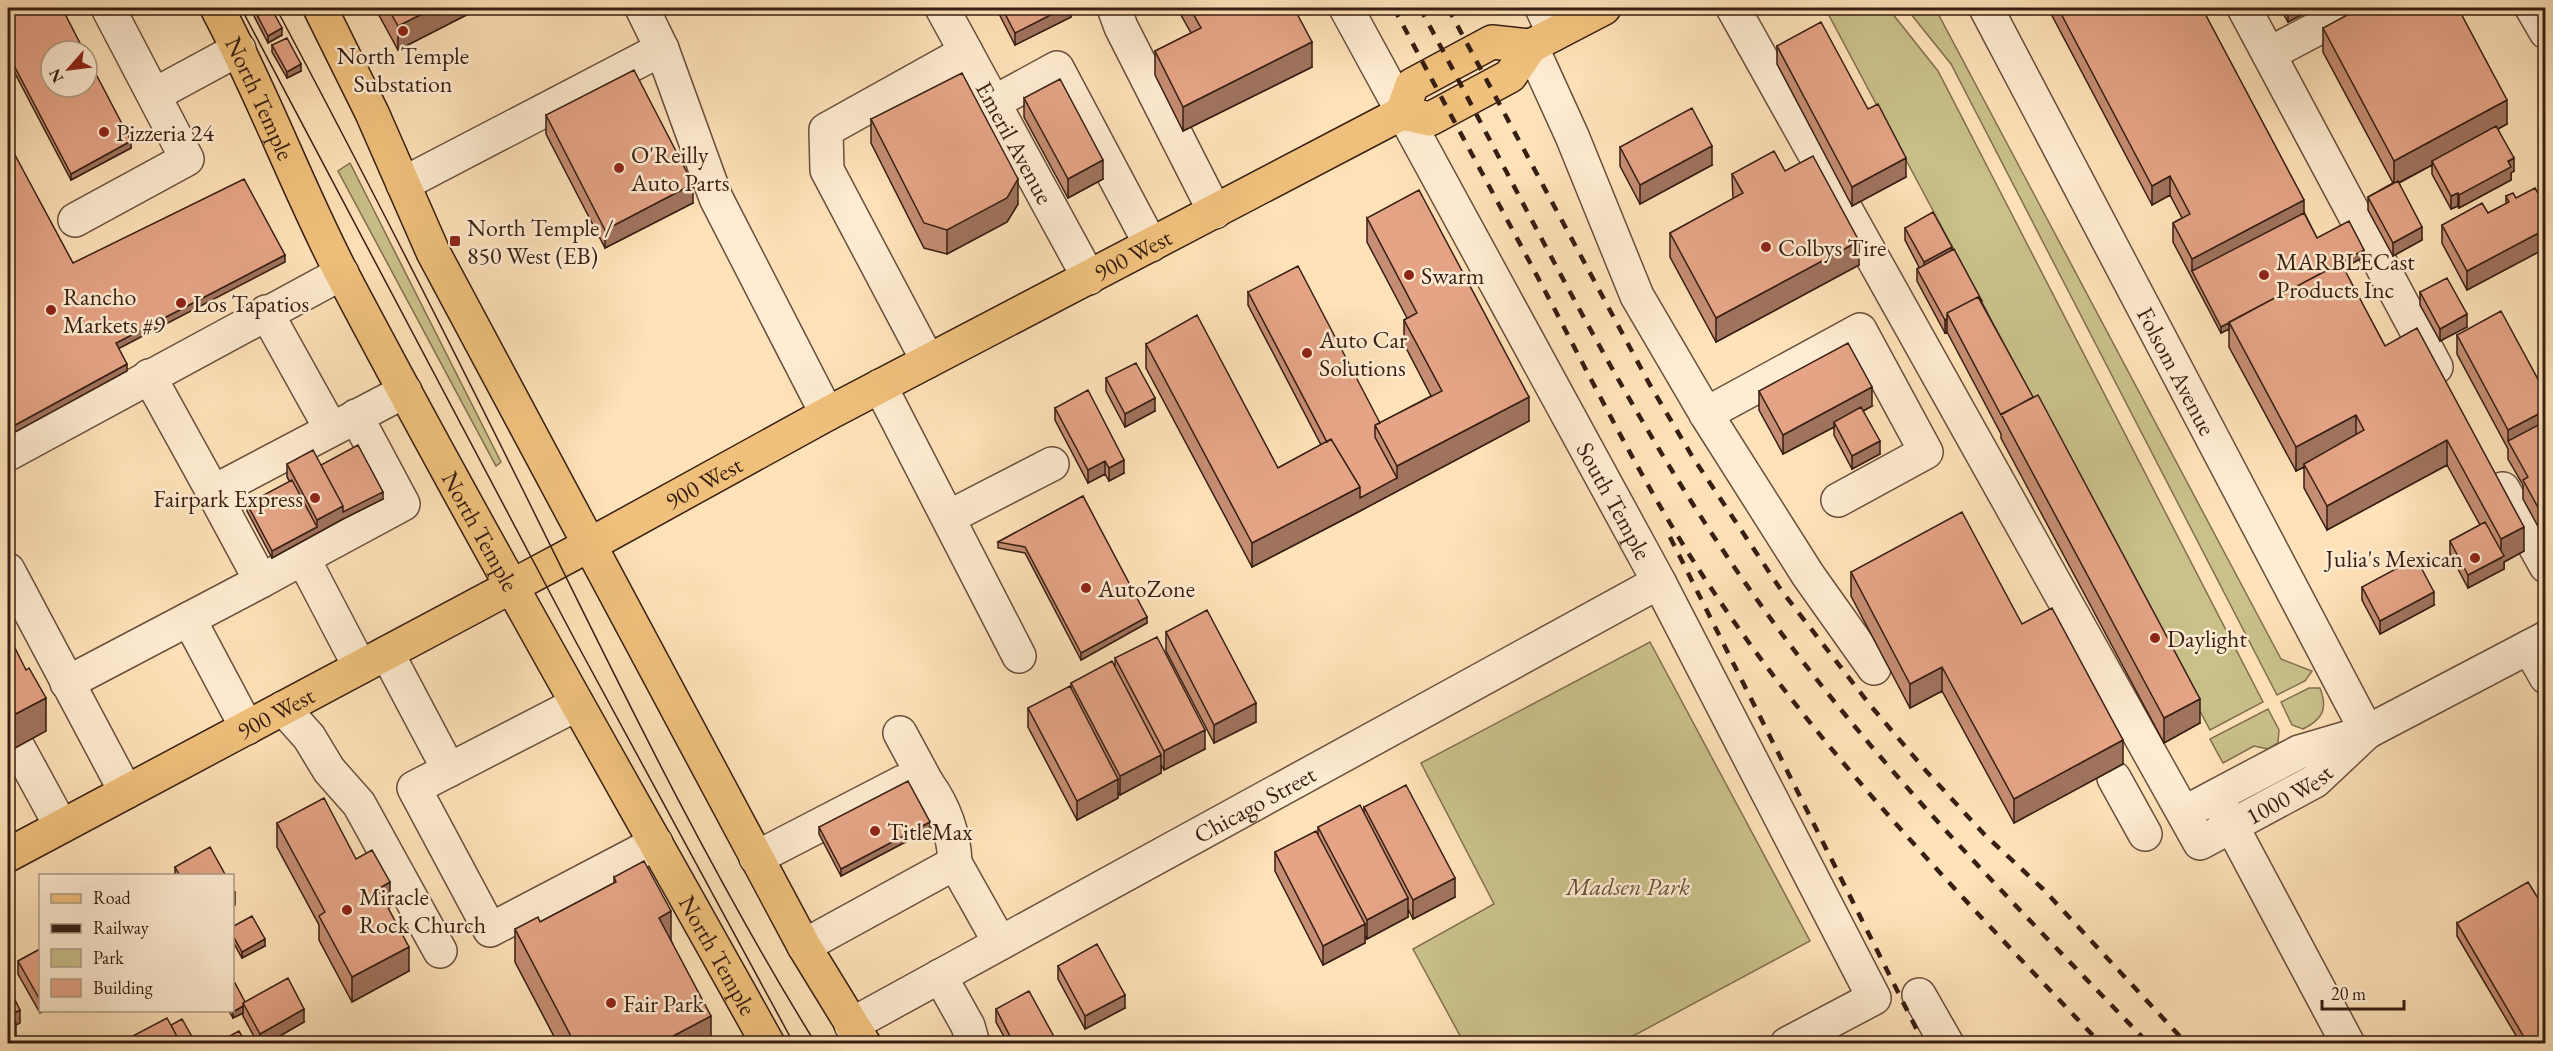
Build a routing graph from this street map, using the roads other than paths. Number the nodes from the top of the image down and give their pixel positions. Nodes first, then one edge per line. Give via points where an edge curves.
1 (108, 8) edge
2 (217, 8) edge
3 (320, 8) edge
4 (642, 8) edge
5 (942, 8) edge
6 (1346, 8) edge
7 (1604, 8) edge
8 (1733, 8) edge
9 (1986, 8) edge
10 (2244, 8) edge
11 (2356, 8) edge
12 (2532, 8) edge
13 (1118, 17) edge
14 (1542, 29) edge
15 (2546, 32) edge
16 (239, 49) junction
17 (662, 49) junction
18 (966, 52) junction
19 (2269, 54) junction
20 (154, 95) junction
21 (993, 102) junction
22 (1402, 113) junction
23 (403, 184) junction
24 (1215, 213) junction
25 (75, 220) dead end
26 (1151, 245) junction
27 (342, 273) junction
28 (1089, 278) junction
29 (266, 312) junction
30 (928, 361) junction
31 (150, 376) junction
32 (880, 386) junction
33 (405, 391) junction
34 (2450, 392) edge
35 (827, 414) junction
36 (1706, 414) junction
37 (336, 426) junction
38 (8, 454) edge
39 (338, 463) edge
40 (1052, 464) dead end
41 (2490, 465) edge
42 (254, 470) junction
43 (213, 492) junction
44 (270, 499) edge
45 (1838, 500) dead end
46 (949, 517) junction
47 (591, 544) junction
48 (300, 552) junction
49 (2546, 566) edge
50 (8, 570) edge
51 (261, 581) junction
52 (1659, 582) junction
53 (510, 588) junction
54 (189, 619) junction
55 (2537, 642) edge
56 (1020, 656) dead end
57 (374, 660) junction
58 (1874, 668) dead end
59 (2546, 677) edge
60 (68, 683) junction
61 (577, 704) junction
62 (283, 708) junction
63 (247, 728) junction
64 (2367, 732) junction
65 (900, 733) dead end
66 (18, 747) edge
67 (449, 770) junction
68 (2114, 778) dead end
69 (927, 783) junction
70 (126, 792) junction
71 (2216, 797) junction
72 (2184, 813) junction
73 (61, 826) junction
74 (2231, 826) junction
75 (2145, 834) dead end
76 (656, 843) junction
77 (8, 855) edge
78 (756, 858) junction
79 (955, 863) junction
80 (1000, 943) junction
81 (804, 946) junction
82 (440, 951) dead end
83 (940, 976) junction
84 (1919, 995) dead end
85 (857, 1034) edge
86 (1804, 1040) edge
87 (768, 1044) edge
88 (973, 1044) edge
89 (1947, 1044) edge
90 (2348, 1044) edge

1 - 20 street
2 - 16 main road, North Temple
3 - 23 main road
4 - 17 street
5 - 18 street, Emeril Avenue
6 - 22 street, South Temple
7 - 14 main road
8 - 72 street
9 - 64 street, Folsom Avenue
10 - 19 street
11 - 19 street
12 - 15 street
13 - 24 street
14 - 22 main road via 1492,42 1412,86
14 - 36 street via 1572,136 1637,297
16 - 20 street
16 - 27 main road, North Temple
17 - 23 street
17 - 35 street via 716,198
18 - 21 street, Emeril Avenue
18 - 30 street via 826,129 827,170
19 - 34 street
20 - 25 street via 187,159
21 - 26 street via 1057,68
21 - 28 street, Emeril Avenue
22 - 24 main road, 900 West
22 - 52 street, South Temple
23 - 47 main road via 433,252
24 - 26 main road, 900 West
26 - 28 main road, 900 West
27 - 29 street
27 - 33 main road, North Temple
28 - 30 main road, 900 West
29 - 31 street
29 - 37 street
30 - 32 main road, 900 West
31 - 38 street
31 - 43 street
32 - 35 main road, 900 West
32 - 46 street
33 - 37 street
33 - 53 main road, North Temple
35 - 47 main road, 900 West
36 - 45 street via 1860,330 1926,453
36 - 58 street via 1808,575
37 - 39 street
37 - 42 street
37 - 48 street via 403,504 367,515
40 - 46 street
41 - 49 street
42 - 43 street
42 - 44 street
43 - 51 street
46 - 56 street
47 - 53 main road, 900 West
47 - 78 main road
48 - 51 street
48 - 57 street
50 - 60 street
51 - 54 street
52 - 80 street, Chicago Street
52 - 86 street, South Temple via 1874,998
53 - 57 main road, 900 West
53 - 61 main road, North Temple
54 - 60 street
54 - 63 street
55 - 59 street
55 - 64 street, 1000 West
57 - 62 main road, 900 West
57 - 67 street
60 - 70 street
61 - 67 street
61 - 76 main road, North Temple
62 - 63 main road, 900 West
62 - 82 street via 359,804
63 - 70 main road, 900 West
64 - 71 street, 1000 West via 2299,752
64 - 74 street, 1000 West via 2315,781
65 - 69 street
66 - 73 street
67 - 76 street via 414,788 490,930
68 - 75 street
69 - 78 street via 903,782
69 - 79 street via 948,819 955,842
70 - 73 main road, 900 West
71 - 72 street, 1000 West
71 - 74 street
72 - 74 street, 1000 West via 2200,843
73 - 77 main road, 900 West
74 - 90 street
76 - 87 main road, North Temple
78 - 81 main road
79 - 80 street
79 - 81 street
80 - 83 street, Chicago Street
81 - 85 main road
83 - 85 street, Chicago Street
83 - 88 street via 968,1026
84 - 89 street

